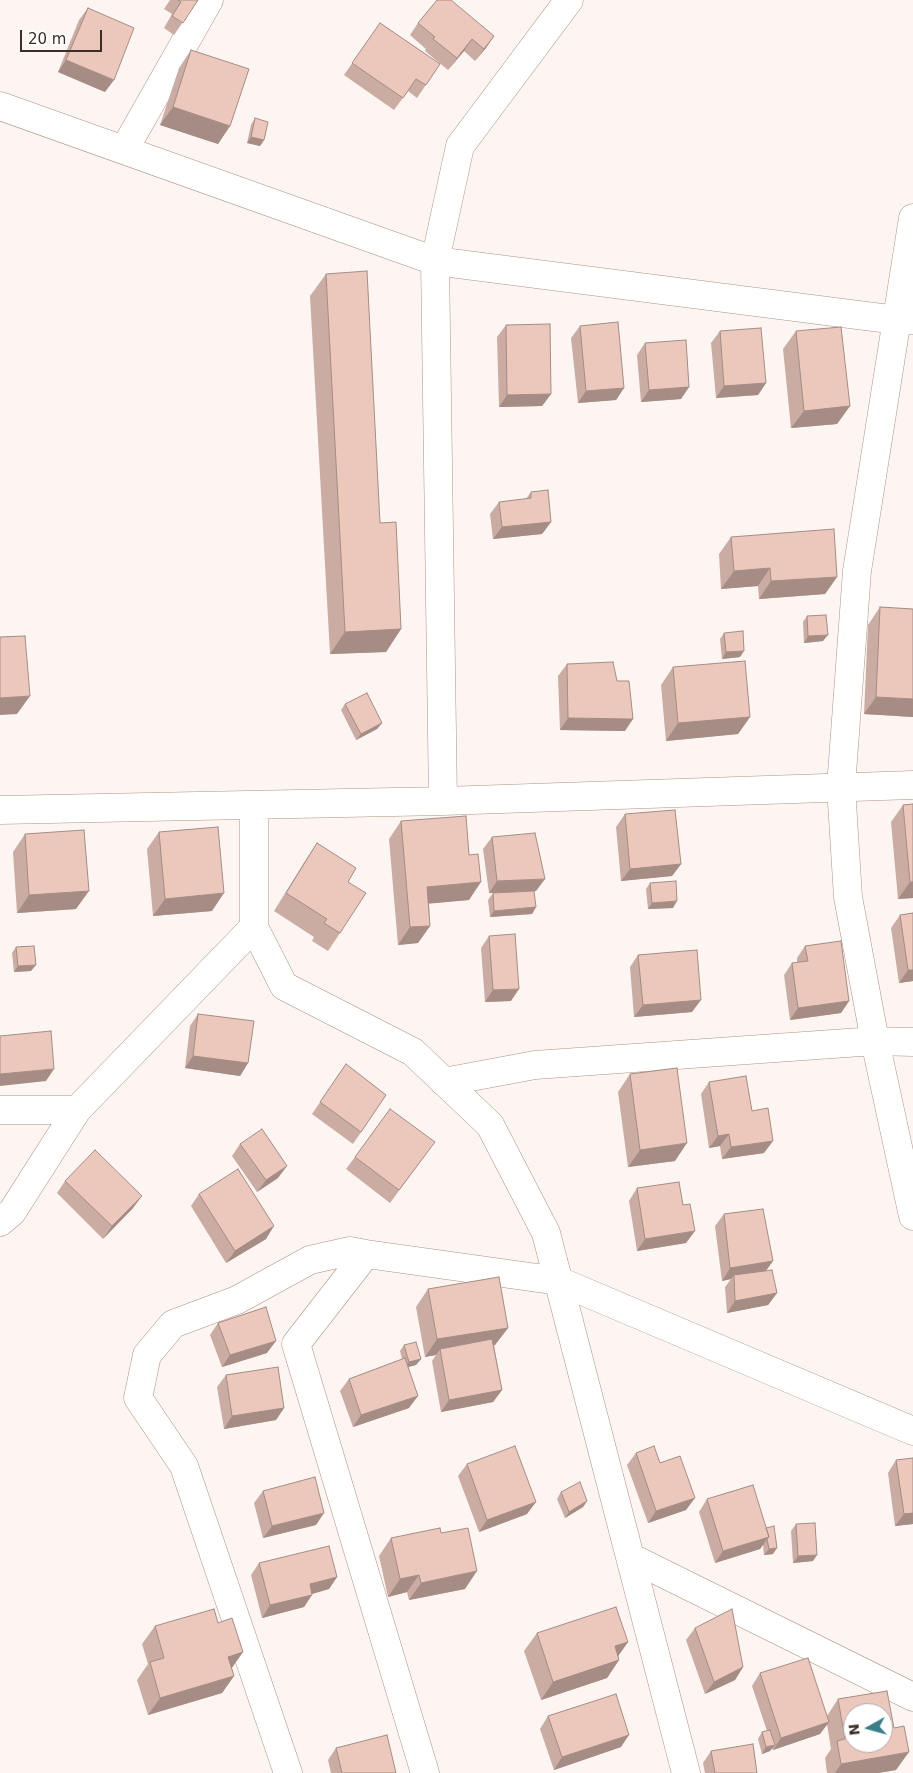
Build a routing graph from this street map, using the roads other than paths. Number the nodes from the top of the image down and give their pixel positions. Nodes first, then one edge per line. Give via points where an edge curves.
1 (209, 0) edge
2 (569, 0) edge
3 (0, 106) edge
4 (124, 150) junction
5 (913, 218) edge
6 (434, 262) junction
7 (905, 320) edge
8 (913, 785) edge
9 (841, 787) junction
10 (443, 801) junction
11 (254, 805) junction
12 (0, 810) edge
13 (254, 927) junction
14 (875, 1042) junction
15 (913, 1042) edge
16 (444, 1082) junction
17 (0, 1110) edge
18 (77, 1110) junction
19 (913, 1216) edge
20 (0, 1222) edge
21 (366, 1254) junction
22 (559, 1281) junction
23 (913, 1431) edge
24 (630, 1557) junction
25 (913, 1697) edge
26 (288, 1773) edge
27 (425, 1773) edge
28 (686, 1773) edge

1 - 4 street
2 - 6 street via 460,146
3 - 4 street
4 - 6 street
5 - 7 street
6 - 7 street
6 - 10 street
7 - 9 street via 857,571
8 - 9 street
9 - 10 street
9 - 14 street via 848,897
10 - 11 street
11 - 12 street
11 - 13 street
13 - 16 street via 284,986 413,1052
13 - 18 street
14 - 15 street
14 - 16 street via 535,1065
14 - 19 street
16 - 22 street via 490,1125 546,1232
17 - 18 street
18 - 20 street via 12,1212
21 - 22 street
21 - 26 street via 350,1251 310,1260 237,1300 173,1324 147,1355 138,1398 184,1466
21 - 27 street via 296,1344
22 - 23 street
22 - 24 street
24 - 25 street
24 - 28 street

